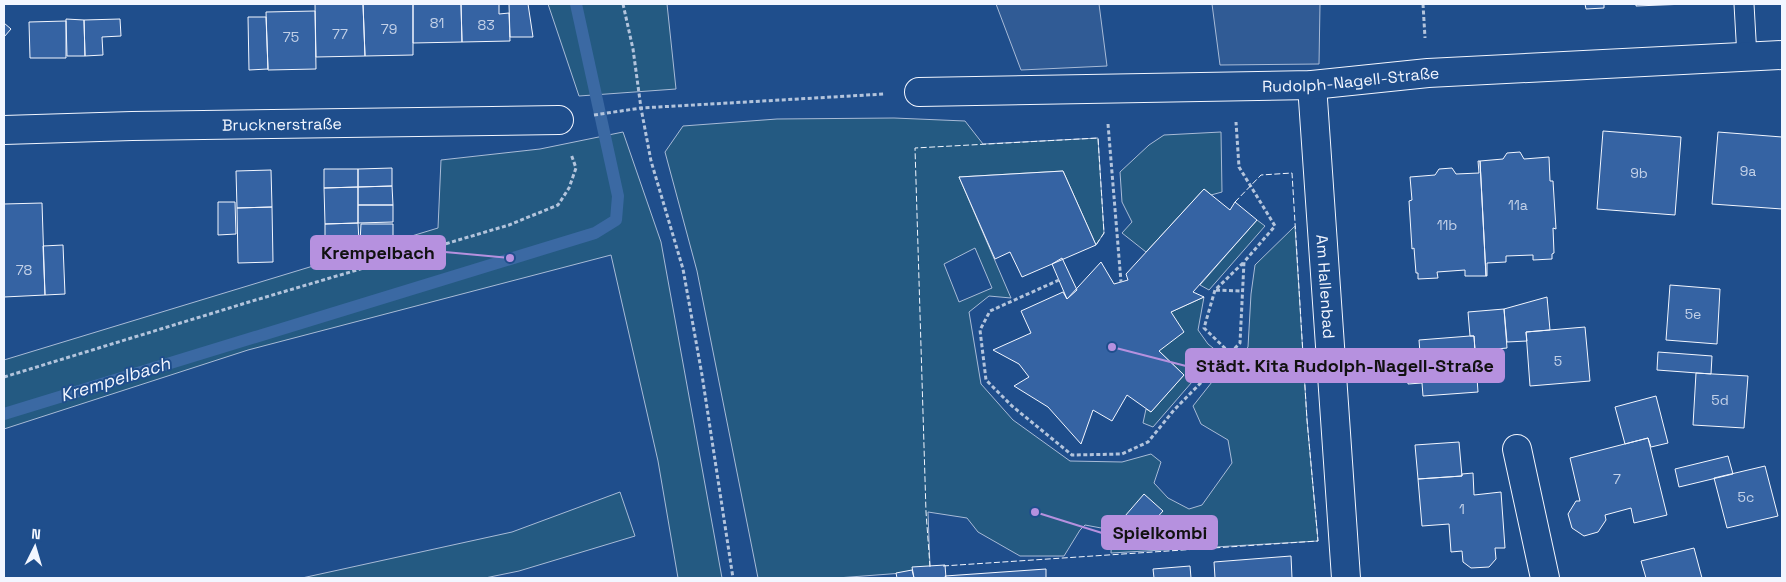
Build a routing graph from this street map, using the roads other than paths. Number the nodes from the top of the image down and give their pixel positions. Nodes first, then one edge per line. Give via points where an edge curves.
1 (1744, 4) edge
2 (1782, 55) edge
3 (1747, 57) junction
4 (1312, 85) junction
5 (920, 92) road end
6 (559, 120) road end
7 (4, 130) edge
8 (1517, 449) dead end
9 (1346, 578) edge
10 (1545, 578) edge

1 - 3 lane
2 - 3 street, Rudolph-Nagell-Straße
3 - 4 street, Rudolph-Nagell-Straße via 1428,73
4 - 5 street, Rudolph-Nagell-Straße
4 - 9 street, Am Hallenbad
6 - 7 street, Brucknerstraße
8 - 10 street

